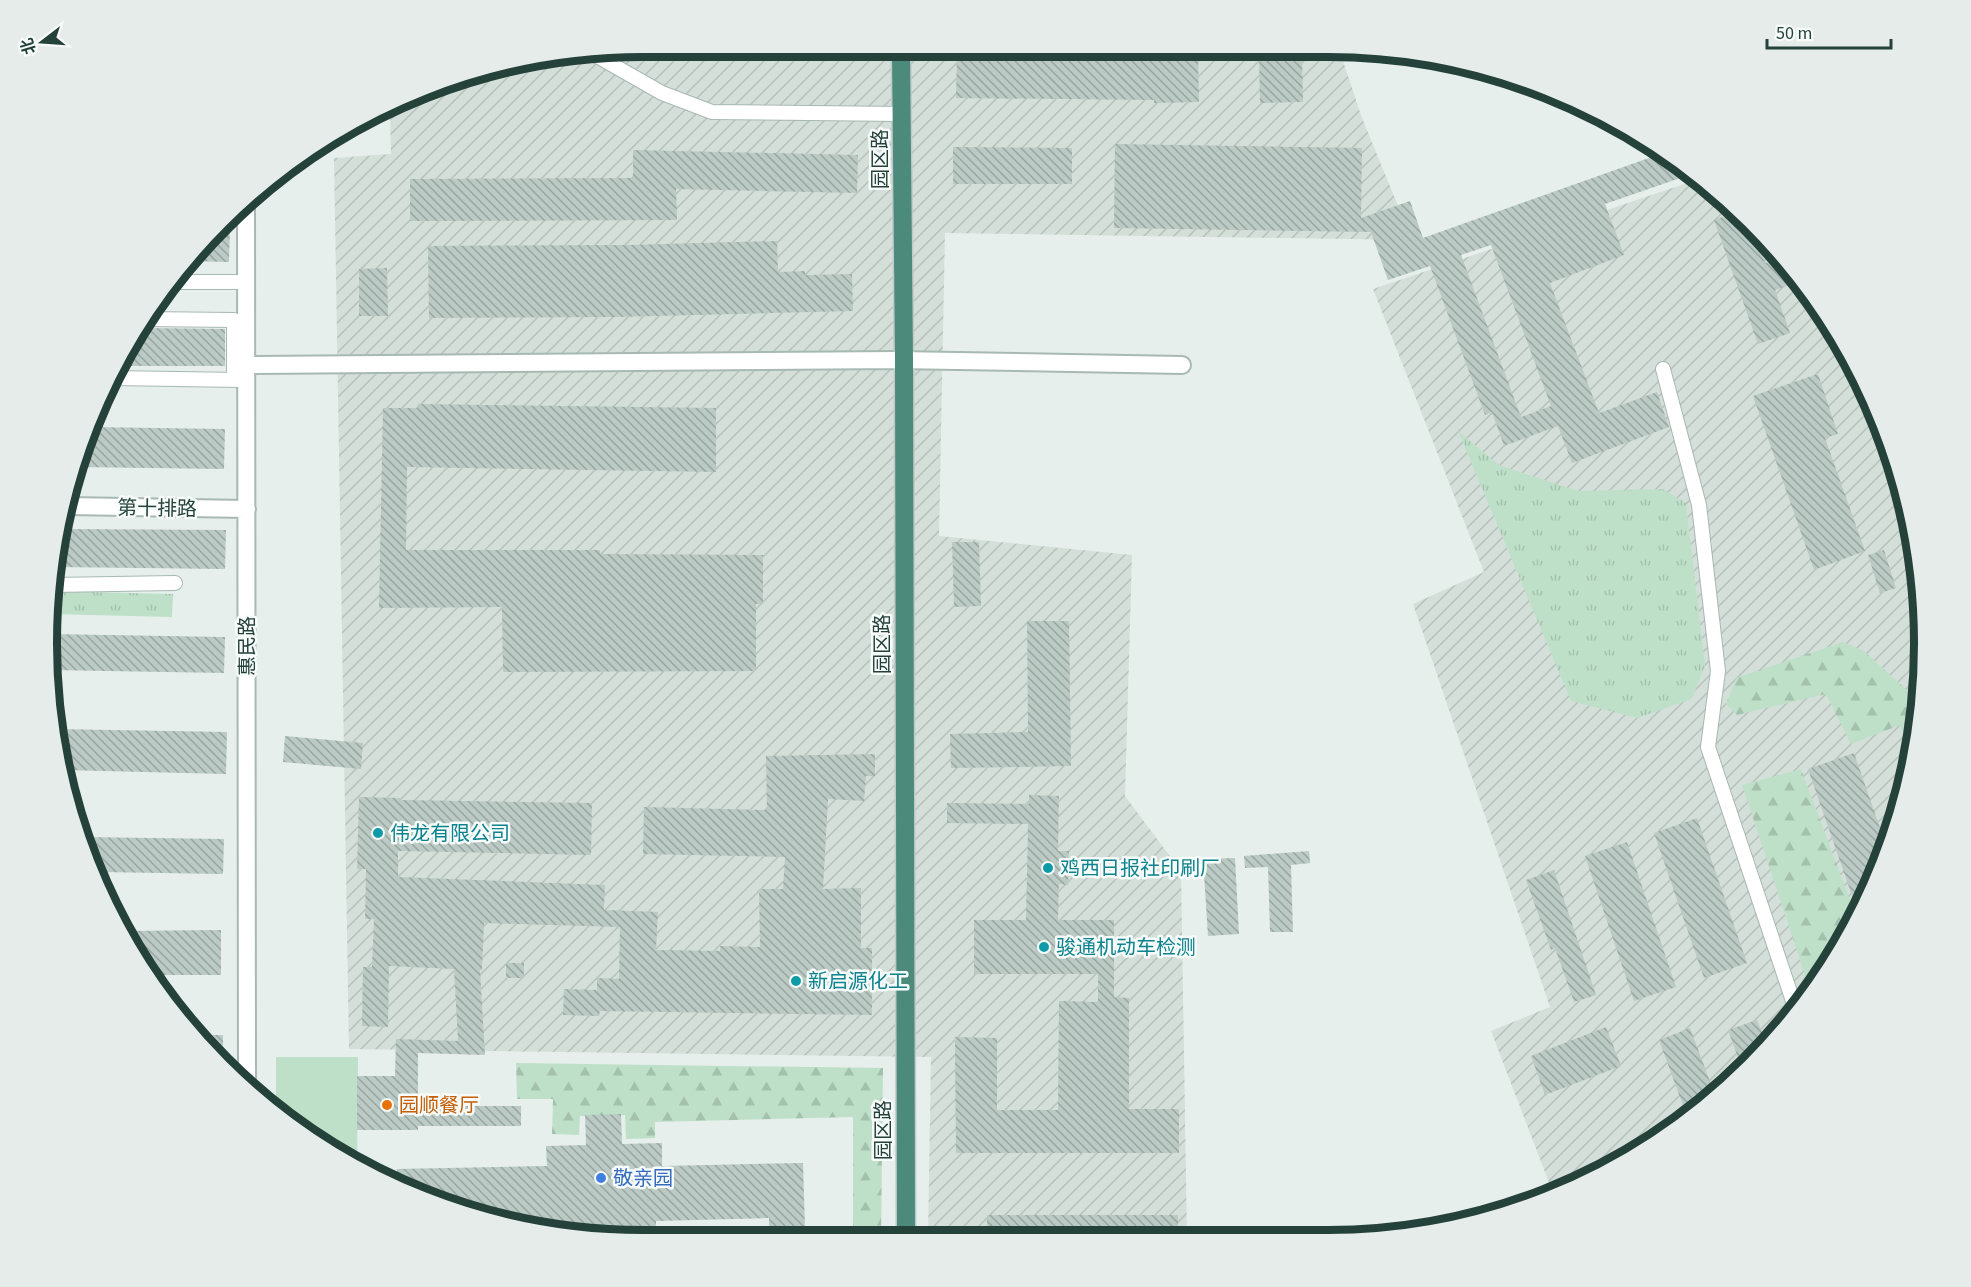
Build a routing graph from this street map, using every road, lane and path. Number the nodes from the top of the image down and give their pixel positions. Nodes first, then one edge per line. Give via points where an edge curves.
1 (901, 57) edge
2 (601, 58) edge
3 (902, 114) junction
4 (246, 213) edge
5 (181, 282) edge
6 (246, 282) junction
7 (155, 319) edge
8 (904, 360) junction
9 (1182, 365) dead end
10 (1663, 369) dead end
11 (242, 375) junction
12 (120, 378) edge
13 (74, 506) edge
14 (247, 509) junction
15 (175, 583) dead end
16 (60, 585) edge
17 (1793, 1001) edge
18 (247, 1075) edge
19 (906, 1230) edge

1 - 3 highway, 园区路
2 - 3 street via 662,93 712,112
3 - 8 highway, 园区路
4 - 6 street, 惠民路
5 - 6 street
6 - 11 street, 惠民路
7 - 11 street via 234,320
8 - 9 street
8 - 11 street
8 - 19 highway, 园区路
10 - 17 street via 1699,506 1718,671 1708,747
11 - 12 street
11 - 14 street, 惠民路
13 - 14 street, 第十排路
14 - 18 street, 惠民路
15 - 16 street

